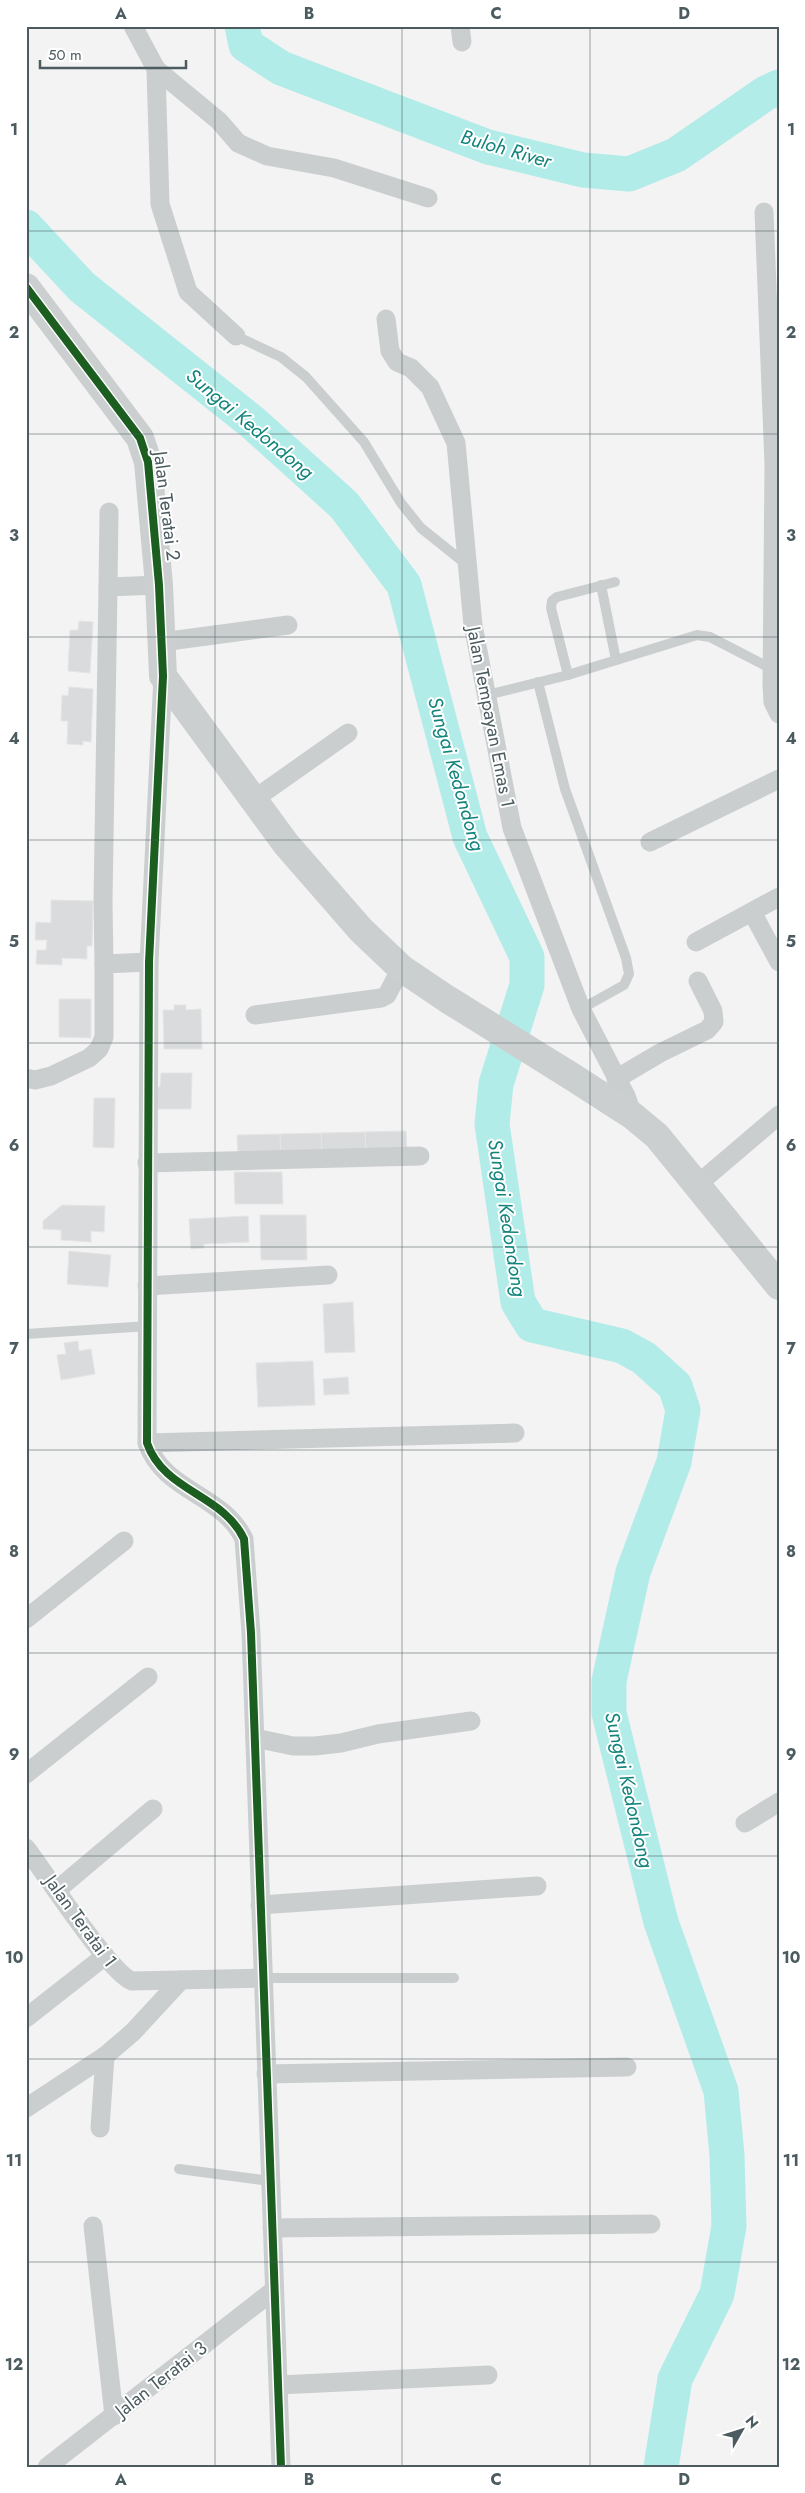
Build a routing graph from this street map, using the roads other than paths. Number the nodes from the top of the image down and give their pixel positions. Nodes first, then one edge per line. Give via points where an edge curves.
1 (133, 26) edge
2 (156, 69) junction
3 (428, 198) dead end
4 (764, 212) dead end
5 (26, 288) edge
6 (386, 318) dead end
7 (236, 336) joint
8 (777, 464) edge
9 (109, 512) dead end
10 (466, 564) junction
11 (615, 582) dead end
12 (776, 584) edge
13 (160, 585) junction
14 (601, 585) junction
15 (108, 587) junction
16 (288, 625) dead end
17 (162, 642) junction
18 (774, 658) edge
19 (616, 660) junction
20 (568, 675) junction
21 (163, 676) junction
22 (538, 682) junction
23 (487, 695) junction
24 (779, 714) edge
25 (348, 733) dead end
26 (779, 779) edge
27 (253, 800) junction
28 (650, 842) dead end
29 (779, 897) edge
30 (752, 912) junction
31 (696, 942) dead end
32 (149, 962) junction
33 (779, 962) edge
34 (104, 964) junction
35 (401, 968) junction
36 (698, 981) dead end
37 (581, 1009) junction
38 (255, 1015) dead end
39 (26, 1078) edge
40 (616, 1079) junction
41 (779, 1115) edge
42 (633, 1116) junction
43 (420, 1156) dead end
44 (147, 1163) junction
45 (698, 1184) junction
46 (328, 1275) dead end
47 (147, 1286) junction
48 (779, 1286) edge
49 (149, 1326) junction
50 (26, 1334) edge
51 (515, 1433) dead end
52 (147, 1443) junction
53 (124, 1541) dead end
54 (26, 1619) edge
55 (148, 1677) dead end
56 (471, 1721) dead end
57 (254, 1738) junction
58 (26, 1774) edge
59 (779, 1802) edge
60 (153, 1809) dead end
61 (745, 1824) dead end
62 (29, 1857) edge
63 (538, 1886) dead end
64 (57, 1890) junction
65 (260, 1905) junction
66 (105, 1956) junction
67 (263, 1978) junction
68 (454, 1978) dead end
69 (181, 1980) junction
70 (26, 2018) edge
71 (105, 2056) junction
72 (627, 2067) dead end
73 (266, 2074) junction
74 (26, 2108) edge
75 (100, 2128) dead end
76 (179, 2169) dead end
77 (270, 2181) junction
78 (651, 2224) dead end
79 (93, 2226) dead end
80 (272, 2228) junction
81 (274, 2290) junction
82 (488, 2375) dead end
83 (279, 2385) junction
84 (114, 2416) junction
85 (48, 2467) edge
86 (281, 2467) edge

1 - 2 street
2 - 3 street via 219,121 238,143 267,156 334,168
2 - 7 street via 160,204 188,292
4 - 8 street
5 - 13 street, Jalan Teratai 2 via 145,449
6 - 10 street, Jalan Tempayan Emas 1 via 390,351 397,362 411,368 430,387 456,442
7 - 10 lane via 281,357 306,377 364,442 420,528
8 - 12 street
9 - 15 street
10 - 23 street, Jalan Tempayan Emas 1
11 - 14 lane
12 - 18 street
13 - 15 street
13 - 17 street, Jalan Teratai 2
14 - 19 lane
14 - 20 lane via 552,601
15 - 34 street
16 - 17 street
17 - 21 street, Jalan Teratai 2
18 - 19 lane via 697,635
18 - 24 street via 773,702
19 - 20 lane
20 - 22 lane
21 - 27 street
21 - 32 street
22 - 23 lane
22 - 37 lane via 566,789 629,974 624,985
23 - 37 street, Jalan Tempayan Emas 1 via 512,828
25 - 27 street
26 - 28 street
27 - 35 street via 286,844 361,930
29 - 30 street
30 - 31 street
30 - 33 street
32 - 34 street
32 - 44 street
34 - 39 street via 104,1037 99,1049 89,1058 51,1076 35,1080
35 - 38 street via 388,994 381,998
35 - 42 street
36 - 40 street via 713,1011 714,1022 707,1030
37 - 40 street, Jalan Tempayan Emas 1
40 - 42 street, Jalan Tempayan Emas 1
41 - 45 street
42 - 45 street via 657,1136
43 - 44 street
44 - 47 street
45 - 48 street
46 - 47 street
47 - 49 street
49 - 50 lane
49 - 52 street
51 - 52 street
52 - 57 street via 151,1455 166,1474 229,1516 244,1539
53 - 54 street
55 - 58 street
56 - 57 street via 378,1734 341,1744 293,1746
57 - 65 street
59 - 61 street
60 - 64 street
62 - 64 street, Jalan Teratai 1
63 - 65 street
64 - 66 street, Jalan Teratai 1
65 - 67 street
66 - 69 street, Jalan Teratai 1 via 125,1978 132,1981
66 - 70 street
67 - 68 lane
67 - 69 street, Jalan Teratai 1
67 - 73 street
69 - 71 street
71 - 74 street
71 - 75 street
72 - 73 street
73 - 77 street
76 - 77 lane
77 - 80 street
78 - 80 street
79 - 84 street
80 - 81 street
81 - 83 street
81 - 84 street, Jalan Teratai 3
82 - 83 street
83 - 86 street
84 - 85 street, Jalan Teratai 3

